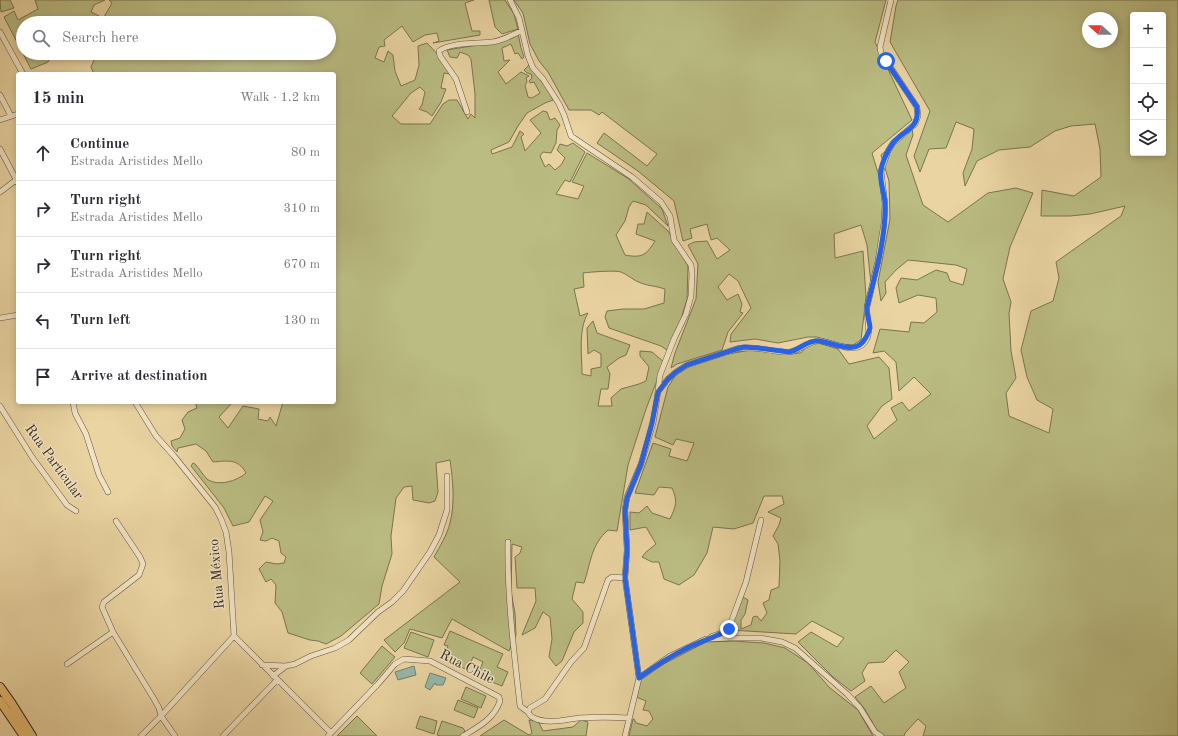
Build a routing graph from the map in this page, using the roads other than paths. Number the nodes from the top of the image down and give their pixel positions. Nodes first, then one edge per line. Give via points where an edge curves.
1 (510, 0) edge
2 (891, 0) edge
3 (521, 31) junction
4 (0, 32) edge
5 (22, 72) edge
6 (0, 95) edge
7 (467, 112) dead end
8 (16, 115) edge
9 (11, 116) junction
10 (0, 120) edge
11 (0, 149) edge
12 (16, 180) edge
13 (16, 183) edge
14 (0, 192) edge
15 (16, 315) edge
16 (0, 318) edge
17 (658, 392) junction
18 (74, 404) edge
19 (136, 404) edge
20 (0, 406) edge
21 (447, 476) dead end
22 (108, 492) dead end
23 (76, 511) dead end
24 (760, 520) dead end
25 (116, 521) dead end
26 (508, 542) dead end
27 (625, 578) junction
28 (113, 632) junction
29 (234, 636) junction
30 (706, 639) junction
31 (67, 664) dead end
32 (261, 665) junction
33 (286, 666) junction
34 (273, 676) junction
35 (639, 678) junction
36 (277, 680) junction
37 (0, 687) edge
38 (0, 701) edge
39 (528, 712) junction
40 (161, 716) junction
41 (629, 718) junction
42 (329, 735) edge
43 (24, 736) edge
44 (32, 736) edge
45 (141, 736) edge
46 (175, 736) edge
47 (223, 736) edge
48 (463, 736) edge
49 (625, 736) edge
50 (881, 736) edge

1 - 3 street via 519,18
2 - 17 street via 881,52 917,107 918,116 915,124 893,143 881,171 885,204 884,223 866,314 870,327 862,345 847,348 818,341 789,352 744,347 687,365 668,379
3 - 7 street via 493,42 456,45 439,51 456,79
3 - 17 street via 533,68 559,104 571,136 632,177 660,202 670,216 674,240 691,265 691,296 660,375
4 - 5 street
6 - 9 street
8 - 9 street
9 - 10 street
11 - 12 street
13 - 14 street
15 - 16 street
17 - 27 street via 641,464 627,498
18 - 22 street, Rua Particular via 99,475
19 - 29 street, Rua México via 156,436 215,507 221,519 229,552
20 - 23 street, Rua Particular via 32,457 67,505
21 - 33 street via 448,497 439,535 403,592 349,640 335,648
24 - 30 street via 746,582 729,629
25 - 28 street via 143,564 139,575 104,602 104,614
26 - 39 street via 508,575 520,706
27 - 35 street
27 - 39 street via 612,577 608,580 584,648 545,699
28 - 31 street
28 - 40 street via 159,708
29 - 32 street
29 - 40 street
30 - 35 street via 670,656
30 - 50 street via 761,638 782,642 795,648 847,694 860,708 875,732
32 - 33 street
32 - 34 street
33 - 34 street
34 - 36 street
35 - 41 street
36 - 42 street
36 - 47 street
37 - 44 main road
38 - 43 main road
39 - 41 street via 534,719 558,721 578,718
40 - 45 street
40 - 46 street
41 - 49 street
42 - 48 street, Rua Chile via 395,664 404,659 430,661 499,697 500,701 493,715

